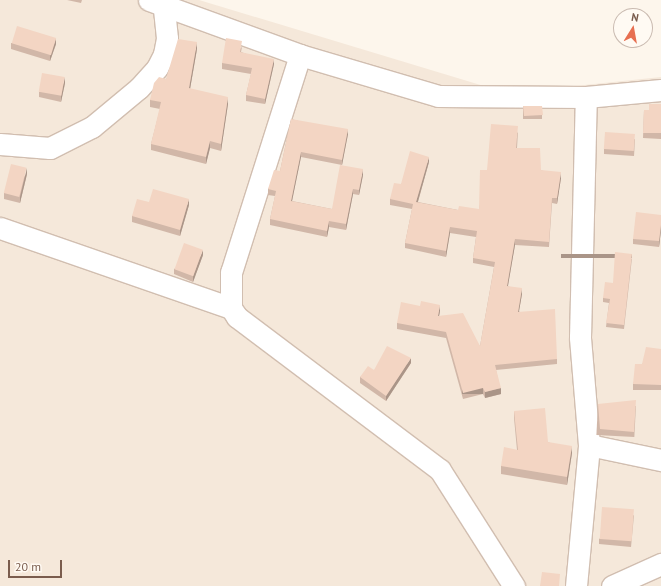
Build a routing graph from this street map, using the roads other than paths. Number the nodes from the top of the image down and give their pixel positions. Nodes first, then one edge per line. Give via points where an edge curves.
1 (157, 3) edge
2 (300, 54) junction
3 (661, 90) edge
4 (586, 97) junction
5 (0, 144) edge
6 (0, 228) edge
7 (231, 308) junction
8 (589, 445) junction
9 (661, 460) edge
10 (661, 564) edge
11 (514, 586) edge
12 (576, 586) edge
13 (612, 586) edge

1 - 2 street
1 - 5 street via 167,38 164,54 157,68 139,88 92,127 50,148
2 - 4 street via 438,96
2 - 7 street via 231,272
3 - 4 street
4 - 8 street via 580,337
6 - 7 street
7 - 11 street via 237,317 440,470
8 - 9 street
8 - 12 street
10 - 13 street

